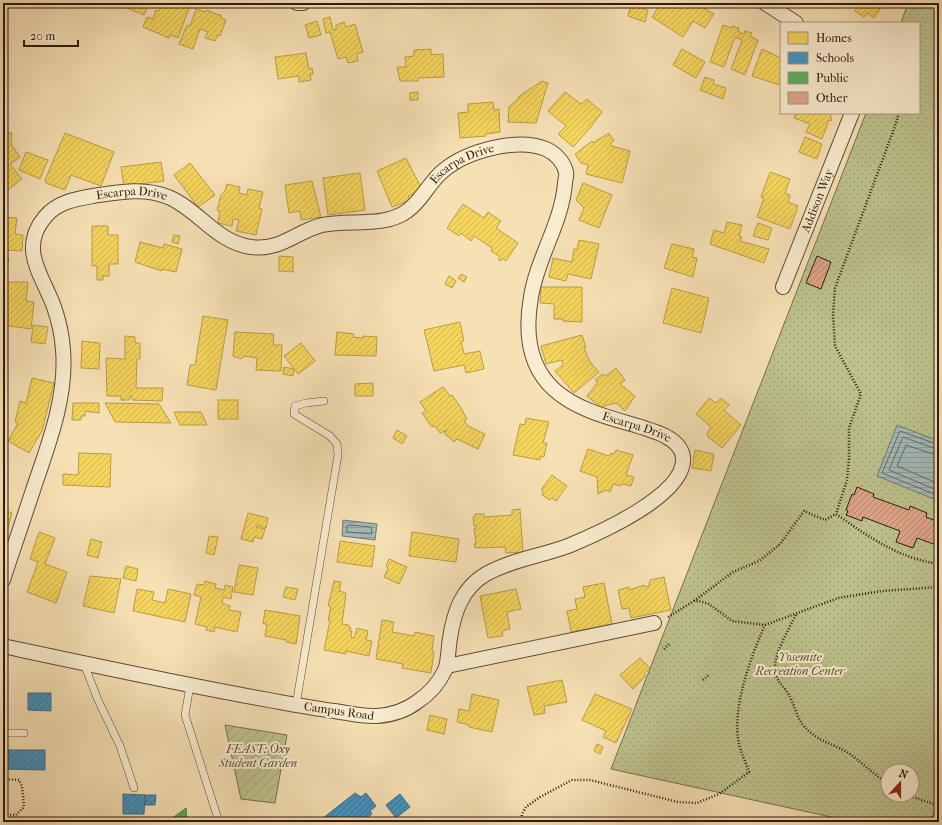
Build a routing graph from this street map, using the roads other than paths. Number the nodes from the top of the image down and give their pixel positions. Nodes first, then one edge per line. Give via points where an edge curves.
1 (297, 3) edge
2 (303, 3) edge
3 (765, 3) edge
4 (794, 22) edge
5 (852, 114) edge
6 (782, 287) dead end
7 (324, 401) dead end
8 (3, 580) edge
9 (654, 623) road end
10 (3, 646) edge
11 (84, 663) junction
12 (447, 666) junction
13 (190, 686) junction
14 (296, 705) junction
15 (3, 733) edge
16 (24, 733) dead end
17 (134, 788) dead end
18 (219, 822) edge

1 - 2 street
3 - 4 street
5 - 6 street, Addison Way
7 - 14 lane via 295,406 294,414 330,436 337,444 338,455
8 - 12 street, Escarpa Drive via 45,456 64,381 60,329 55,309 37,272 33,256 34,237 40,222 51,210 74,199 120,192 152,191 172,198 231,242 250,247 269,246 326,224 389,220 407,212 444,170 458,161 494,148 527,144 549,150 560,159 566,172 564,200 531,294 529,346 538,371 561,396 588,411 661,434 676,443 683,457 679,474 670,488 624,521 567,546 502,567 484,575 469,588 459,602 452,623
9 - 12 street
10 - 11 street, Campus Road
11 - 13 street, Campus Road
11 - 17 lane via 120,746
12 - 14 street, Campus Road via 428,694 411,707 396,714 372,717
13 - 14 street, Campus Road
13 - 18 lane via 186,715
15 - 16 lane

